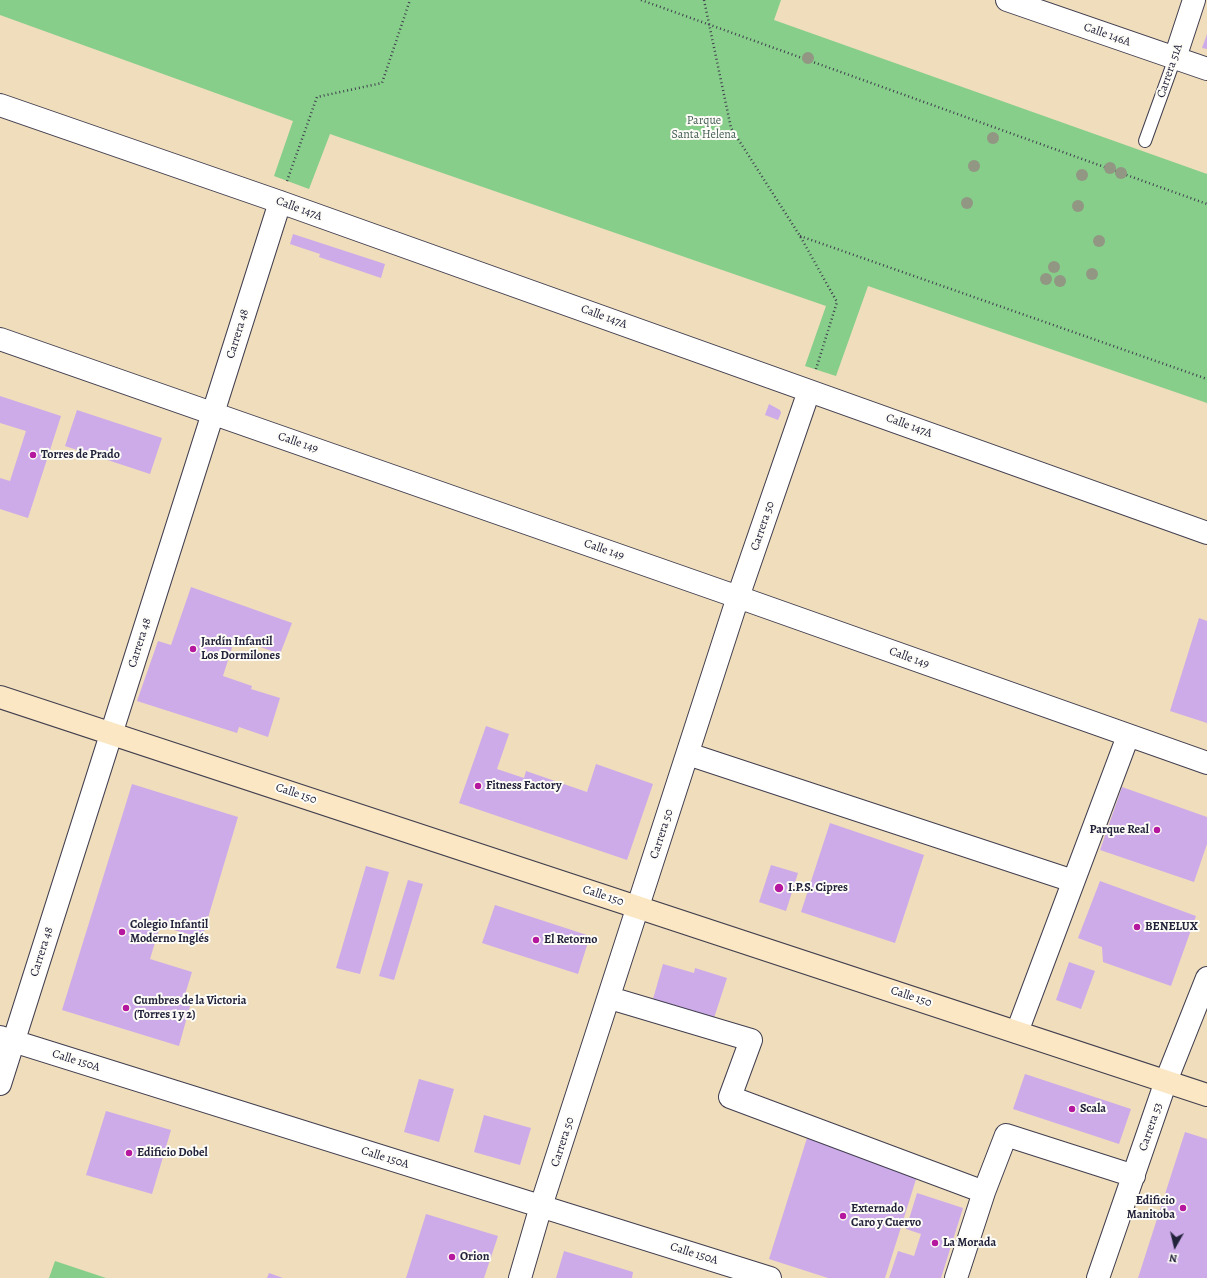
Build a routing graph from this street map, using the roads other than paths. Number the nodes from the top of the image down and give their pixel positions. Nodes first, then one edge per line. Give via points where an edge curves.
1 (1007, 0) edge
2 (1194, 0) edge
3 (1039, 5) edge
4 (1175, 58) junction
5 (1207, 69) edge
6 (0, 105) edge
7 (1145, 141) dead end
8 (280, 202) junction
9 (0, 339) edge
10 (809, 391) junction
11 (213, 413) junction
12 (1207, 533) edge
13 (738, 597) junction
14 (0, 697) edge
15 (111, 733) junction
16 (1128, 736) junction
17 (688, 754) junction
18 (1207, 763) edge
19 (1073, 881) junction
20 (638, 908) junction
21 (1207, 978) edge
22 (610, 998) junction
23 (1017, 1032) junction
24 (7, 1039) edge
25 (1166, 1081) junction
26 (0, 1084) edge
27 (1207, 1095) edge
28 (1134, 1176) junction
29 (984, 1192) junction
30 (541, 1206) junction
31 (520, 1278) edge
32 (770, 1278) edge
33 (956, 1278) edge
34 (1098, 1278) edge

1 - 3 street, Calle 146A
2 - 4 street, Carrera 51A
3 - 4 street, Calle 146A
4 - 5 street, Calle 146A
4 - 7 lane, Carrera 51A
6 - 8 street, Calle 147A
8 - 10 street, Calle 147A
8 - 11 street, Carrera 48
9 - 11 street, Calle 149
10 - 12 street, Calle 147A
10 - 13 street, Carrera 50
11 - 13 street, Calle 149
11 - 15 street, Carrera 48
13 - 16 street, Calle 149
13 - 17 street, Carrera 50
14 - 15 street, Calle 150
15 - 20 street, Calle 150
15 - 24 street, Carrera 48
16 - 18 street, Calle 149
16 - 19 street
17 - 19 street
17 - 20 street, Carrera 50
19 - 23 street
20 - 22 street, Carrera 50
20 - 23 street, Calle 150
21 - 25 street, Carrera 53
22 - 29 street via 751,1040 730,1097
22 - 30 street, Carrera 50
23 - 25 street, Calle 150
24 - 26 street, Carrera 48
24 - 30 street, Calle 150A
25 - 27 street, Calle 150
25 - 28 street, Carrera 53
28 - 29 street via 1006,1135
28 - 34 street, Carrera 53
29 - 33 street
30 - 31 street, Carrera 50
30 - 32 street, Calle 150A

